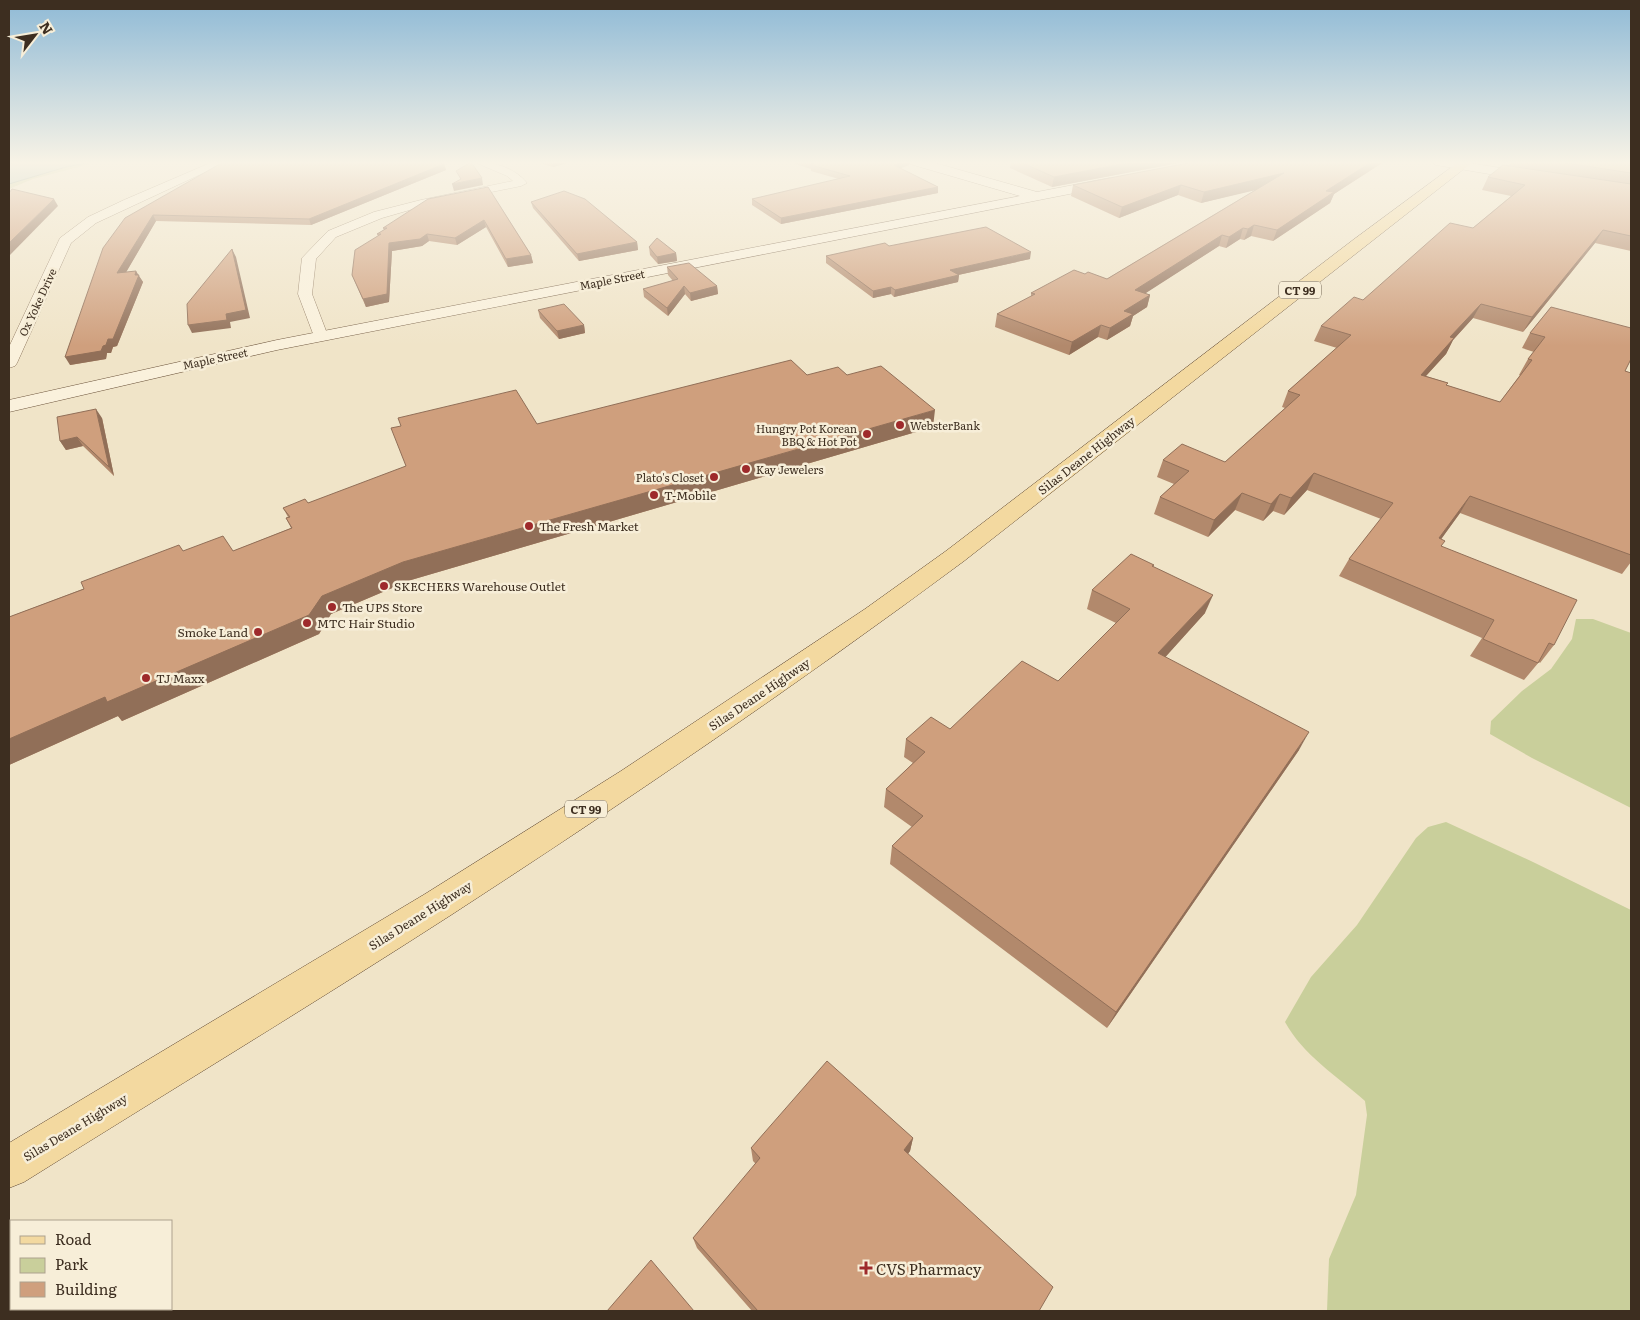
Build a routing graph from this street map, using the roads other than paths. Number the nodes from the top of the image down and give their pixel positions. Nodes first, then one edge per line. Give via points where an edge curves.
1 (89, 223) edge
2 (360, 223) edge
3 (900, 223) edge
4 (1388, 223) edge
5 (320, 336) junction
6 (9, 363) edge
7 (9, 406) edge
8 (9, 1167) edge

1 - 6 street, Ox Yoke Drive via 65,241
2 - 5 street via 332,234 309,258 305,294
3 - 5 main road, Maple Street
4 - 8 main road, Silas Deane Highway / CT 99 via 955,556 648,770 233,1031
5 - 7 main road, Maple Street

